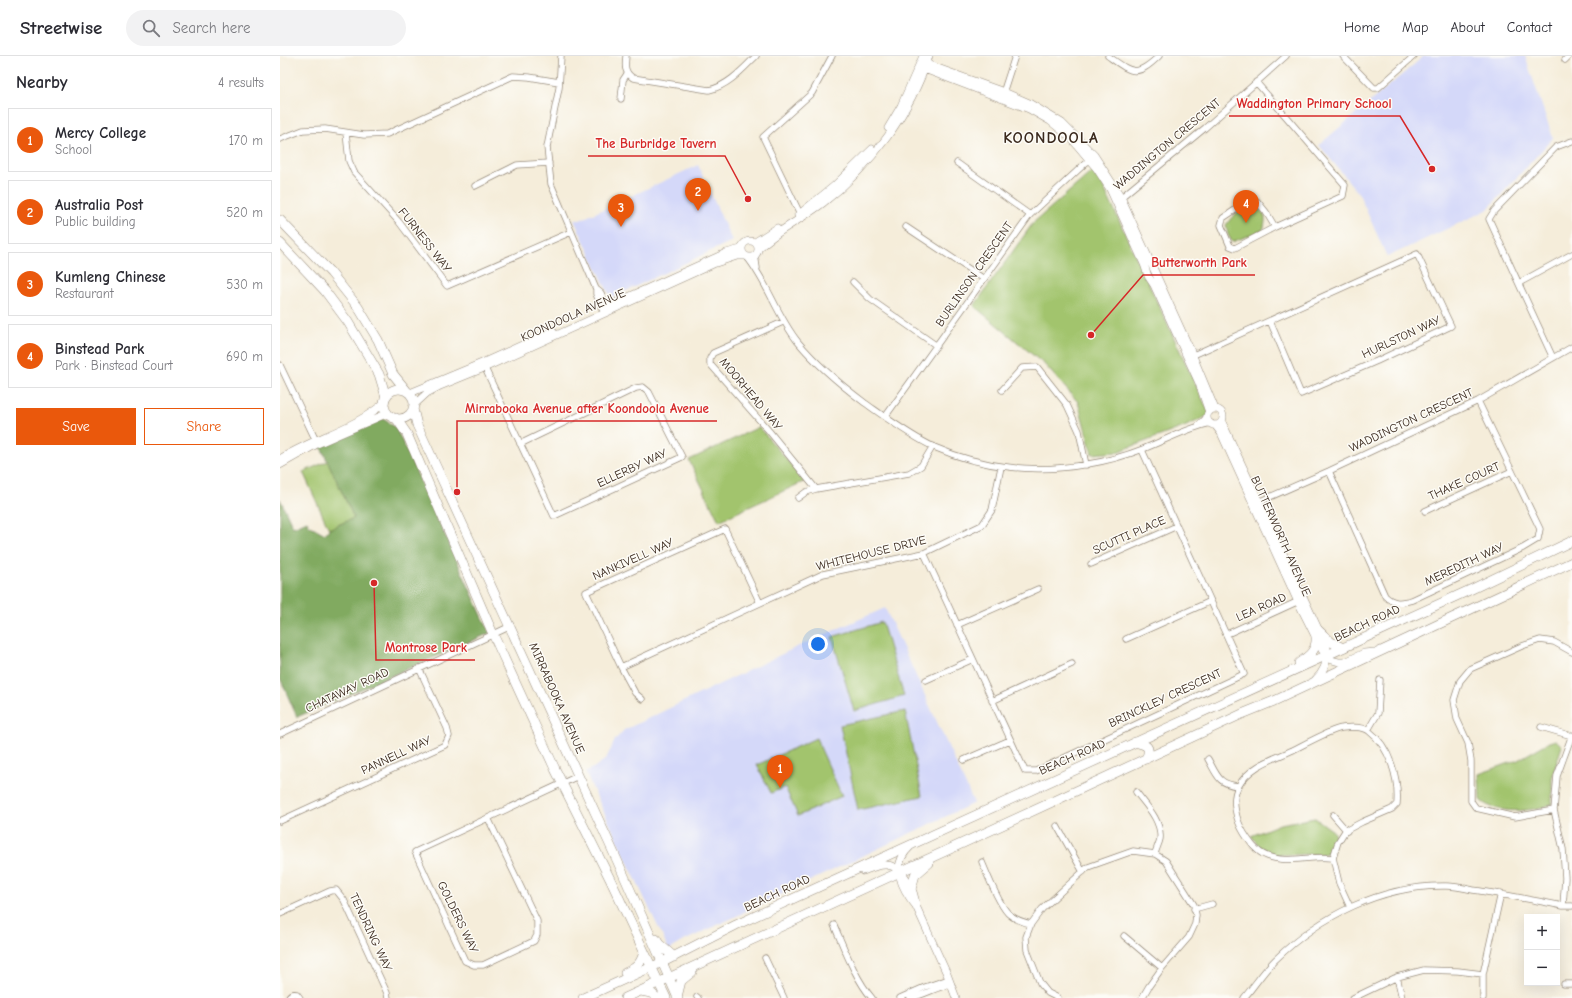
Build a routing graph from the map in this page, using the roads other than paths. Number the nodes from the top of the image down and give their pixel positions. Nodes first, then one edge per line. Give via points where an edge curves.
1 (561, 56) edge
2 (626, 56) edge
3 (756, 56) edge
4 (832, 56) edge
5 (929, 56) edge
6 (1015, 56) edge
7 (1108, 56) edge
8 (1159, 56) edge
9 (1286, 56) edge
10 (1343, 56) edge
11 (1414, 56) edge
12 (923, 64) edge
13 (628, 74) junction
14 (559, 82) junction
15 (1256, 82) junction
16 (1002, 95) junction
17 (620, 99) dead end
18 (346, 133) junction
19 (280, 139) edge
20 (1572, 141) edge
21 (1092, 157) junction
22 (549, 162) junction
23 (956, 163) dead end
24 (475, 186) dead end
25 (1119, 199) junction
26 (1030, 215) junction
27 (801, 216) junction
28 (280, 220) edge
29 (906, 227) dead end
30 (1274, 227) junction
31 (571, 232) junction
32 (280, 243) edge
33 (757, 245) junction
34 (741, 249) junction
35 (1572, 254) edge
36 (755, 255) junction
37 (746, 256) junction
38 (757, 268) junction
39 (984, 279) junction
40 (852, 282) dead end
41 (1519, 283) junction
42 (606, 310) junction
43 (1270, 321) junction
44 (784, 322) junction
45 (937, 346) junction
46 (1572, 347) edge
47 (1190, 357) junction
48 (1553, 358) junction
49 (280, 366) edge
50 (483, 366) junction
51 (1002, 390) dead end
52 (408, 392) junction
53 (385, 400) junction
54 (1478, 401) junction
55 (414, 407) junction
56 (392, 416) junction
57 (885, 418) junction
58 (1213, 418) junction
59 (316, 442) junction
60 (520, 444) junction
61 (933, 446) junction
62 (1142, 450) junction
63 (280, 459) edge
64 (280, 465) edge
65 (1086, 465) junction
66 (1001, 467) junction
67 (1329, 471) junction
68 (1512, 471) junction
69 (816, 489) junction
70 (798, 498) dead end
71 (1257, 502) junction
72 (1425, 510) dead end
73 (1177, 526) junction
74 (1572, 541) edge
75 (924, 553) junction
76 (1572, 562) edge
77 (1091, 564) dead end
78 (1038, 589) dead end
79 (1301, 600) junction
80 (1211, 601) junction
81 (760, 603) junction
82 (957, 625) junction
83 (511, 626) junction
84 (493, 634) junction
85 (1226, 634) junction
86 (1317, 634) junction
87 (1126, 639) dead end
88 (1343, 648) junction
89 (1378, 652) junction
90 (1572, 652) edge
91 (1328, 654) junction
92 (973, 659) junction
93 (1072, 664) dead end
94 (621, 667) junction
95 (419, 668) junction
96 (1287, 672) junction
97 (926, 680) dead end
98 (1380, 680) dead end
99 (1313, 681) junction
100 (642, 699) dead end
101 (992, 701) junction
102 (1542, 727) dead end
103 (1368, 730) junction
104 (280, 734) edge
105 (1572, 736) edge
106 (1010, 740) junction
107 (1135, 742) junction
108 (1146, 759) junction
109 (1208, 759) dead end
110 (964, 760) dead end
111 (578, 776) junction
112 (562, 783) junction
113 (1238, 786) junction
114 (1136, 792) dead end
115 (1554, 810) junction
116 (1333, 815) dead end
117 (488, 818) junction
118 (280, 821) edge
119 (1058, 826) dead end
120 (1347, 831) junction
121 (915, 843) junction
122 (954, 848) junction
123 (1155, 854) junction
124 (1333, 858) junction
125 (982, 862) dead end
126 (1083, 872) junction
127 (900, 873) junction
128 (626, 879) junction
129 (829, 882) junction
130 (911, 889) junction
131 (1501, 893) junction
132 (1212, 904) dead end
133 (916, 906) junction
134 (1562, 906) junction
135 (1572, 906) edge
136 (1350, 907) junction
137 (1194, 909) junction
138 (280, 914) edge
139 (1031, 924) junction
140 (834, 925) dead end
141 (1124, 936) dead end
142 (724, 951) junction
143 (644, 952) junction
144 (674, 957) junction
145 (765, 958) dead end
146 (662, 962) junction
147 (652, 967) junction
148 (1162, 968) junction
149 (1483, 974) junction
150 (1397, 977) junction
151 (669, 978) junction
152 (950, 981) junction
153 (659, 983) junction
154 (1564, 984) dead end
155 (1572, 984) edge
156 (641, 991) junction
157 (867, 995) edge
158 (585, 997) edge
159 (678, 997) edge
160 (288, 998) edge
161 (300, 998) edge
162 (388, 998) edge
163 (625, 998) edge
164 (657, 998) edge
165 (666, 998) edge
166 (784, 998) edge
167 (872, 998) edge
168 (900, 998) edge
169 (910, 998) edge
170 (956, 998) edge
171 (1058, 998) edge
172 (1142, 998) edge
173 (1244, 998) edge
174 (1353, 998) edge
175 (1402, 998) edge
176 (1483, 998) edge

1 - 14 street
2 - 13 street via 625,69
3 - 13 street via 726,83 709,90 633,78
4 - 27 street via 812,93 763,137
5 - 12 street
6 - 16 street
7 - 8 street via 1125,69 1135,72 1144,69
9 - 15 street, WADDINGTON CRESCENT
10 - 11 street via 1374,88 1378,88
12 - 16 street, BUTTERWORTH AVENUE
12 - 27 street via 889,127 871,150
13 - 17 street via 623,80
14 - 18 street via 513,76 387,134
14 - 22 street via 547,147
15 - 25 street, WADDINGTON CRESCENT
15 - 30 street via 1346,185 1343,196
16 - 21 street, BUTTERWORTH AVENUE via 1050,121
18 - 19 street via 325,129 303,130
18 - 31 street, FURNESS WAY via 349,161 354,172 399,222 447,286
20 - 41 street via 1556,146 1489,219
21 - 25 street, BUTTERWORTH AVENUE via 1102,178
21 - 26 street, BURLINSON CRESCENT
22 - 24 street via 517,165
22 - 31 street via 551,184
23 - 26 street
25 - 47 street, BUTTERWORTH AVENUE via 1148,276
26 - 39 street, BURLINSON CRESCENT
27 - 33 street
28 - 52 main road, MIRRABOOKA AVENUE via 331,273 358,307 378,340 393,374
29 - 39 street
30 - 30 street via 1235,248 1230,246 1221,225 1223,218 1250,200 1257,201
31 - 42 street via 596,289 601,292
32 - 53 main road via 325,291 348,322 379,374
33 - 34 street via 747,240
33 - 36 street
34 - 37 street
34 - 42 street, KOONDOOLA AVENUE via 726,253
35 - 41 street
36 - 37 street
36 - 38 street
37 - 38 street
37 - 42 street, KOONDOOLA AVENUE via 737,256 713,264
38 - 44 street
39 - 45 street, BURLINSON CRESCENT
40 - 45 street via 870,299
41 - 48 street
42 - 50 street, KOONDOOLA AVENUE
43 - 43 street, HURLSTON WAY via 1301,394 1451,326 1417,254
43 - 47 street, HURLSTON WAY
44 - 57 street via 798,342 828,372
44 - 69 street, MOORHEAD WAY via 713,353 710,364
45 - 57 street, BURLINSON CRESCENT
46 - 48 street, WADDINGTON CRESCENT
47 - 58 street, BUTTERWORTH AVENUE
48 - 54 street, WADDINGTON CRESCENT
49 - 59 street
50 - 52 street, KOONDOOLA AVENUE
50 - 55 street, KOONDOOLA AVENUE via 433,389
50 - 60 street, ELLERBY WAY
51 - 65 street via 1022,368 1037,367 1067,405 1079,431
52 - 53 main road via 402,389 392,390
52 - 55 main road, MIRRABOOKA AVENUE via 413,397
53 - 56 main road
53 - 59 street via 370,415
54 - 67 street, WADDINGTON CRESCENT
54 - 68 street, MEREDITH WAY
55 - 56 main road via 404,418
55 - 83 main road, MIRRABOOKA AVENUE via 417,425
56 - 59 street
56 - 84 main road via 406,434
57 - 61 street
58 - 62 street
58 - 71 street, BUTTERWORTH AVENUE
59 - 63 street
59 - 64 street
60 - 60 street, ELLERBY WAY via 636,388 643,388 649,392 682,457 554,516
61 - 66 street
61 - 69 street via 921,466 909,473
62 - 65 street
62 - 73 street, BRINCKLEY CRESCENT
65 - 66 street via 1047,470
66 - 75 street, WHITEHOUSE DRIVE via 992,510 982,525
67 - 68 street, MEREDITH WAY via 1385,596 1398,603 1412,600 1538,539 1540,529
67 - 71 street, WADDINGTON CRESCENT
68 - 72 street, THAKE COURT
69 - 70 street
71 - 79 street, BUTTERWORTH AVENUE
73 - 77 street, SCUTTI PLACE
73 - 80 street, BRINCKLEY CRESCENT
74 - 88 main road, BEACH ROAD
75 - 81 street, WHITEHOUSE DRIVE via 823,574
75 - 82 street, BRINCKLEY CRESCENT
76 - 89 main road
78 - 82 street
79 - 85 street, LEA ROAD
79 - 86 street, BUTTERWORTH AVENUE
80 - 85 street, BRINCKLEY CRESCENT
80 - 87 street
81 - 94 street, WHITEHOUSE DRIVE
81 - 94 street, NANKIVELL WAY via 725,529 586,592
82 - 92 street, BRINCKLEY CRESCENT
83 - 84 street, CHATAWAY ROAD
83 - 111 main road, MIRRABOOKA AVENUE
84 - 95 street, CHATAWAY ROAD
84 - 112 main road
85 - 106 street, BRINCKLEY CRESCENT via 1244,674 1036,771 1025,771
86 - 88 main road
86 - 91 street, BUTTERWORTH AVENUE via 1322,650
86 - 96 main road via 1315,648 1308,657
88 - 91 main road, BEACH ROAD
89 - 91 street, BUTTERWORTH AVENUE via 1364,653 1345,662 1332,660
89 - 99 main road
90 - 115 street via 1554,642 1540,640 1522,646 1470,669 1460,681 1454,700 1457,719 1468,742 1472,801 1476,808 1515,817
91 - 96 main road, BEACH ROAD
91 - 99 street via 1325,666
92 - 97 street
92 - 101 street, BRINCKLEY CRESCENT
93 - 101 street
94 - 100 street, NANKIVELL WAY via 634,693
95 - 104 street, CHATAWAY ROAD
95 - 118 street, PANNELL WAY via 449,736 445,745
96 - 107 main road, BEACH ROAD
98 - 103 street via 1378,713
99 - 108 main road
101 - 106 street, BRINCKLEY CRESCENT
102 - 105 street
103 - 113 street via 1341,728 1258,766
103 - 120 street via 1382,745 1392,764 1397,804 1392,809
105 - 115 street via 1557,776
106 - 110 street
107 - 108 main road via 1149,749
107 - 121 main road, BEACH ROAD
108 - 122 main road
109 - 113 street via 1220,780 1227,785
111 - 112 street, GOLDERS WAY
111 - 128 main road, MIRRABOOKA AVENUE
112 - 117 street, GOLDERS WAY
112 - 143 main road
113 - 124 street via 1234,801 1241,828 1251,844 1265,856 1278,859
114 - 123 street via 1159,827 1160,838
115 - 134 street via 1563,849 1565,878
116 - 120 street
117 - 117 street, GOLDERS WAY via 537,921 537,935 534,941 483,966 465,961 415,852
119 - 126 street
120 - 124 street via 1338,842
121 - 127 street via 903,853 899,864
121 - 129 main road, BEACH ROAD
122 - 127 main road
122 - 130 main road via 918,871 913,878
123 - 126 street via 1133,851 1088,867
123 - 137 street via 1166,861 1194,905
124 - 136 street via 1338,883
125 - 139 street via 1009,914
126 - 139 street via 1042,909
127 - 129 street via 894,867 874,867 840,881
127 - 130 street via 905,875
127 - 133 street via 899,878
127 - 142 main road
128 - 144 main road via 657,942
128 - 146 main road, MIRRABOOKA AVENUE
129 - 144 main road, BEACH ROAD
130 - 133 street
131 - 134 street
131 - 136 street via 1446,886 1414,888 1384,894
131 - 149 street
132 - 137 street
133 - 152 street
134 - 135 street
136 - 173 street via 1303,936 1274,961
137 - 148 street via 1195,924 1189,937
138 - 162 street, TENDRING WAY via 330,891 338,891
139 - 171 street via 1026,936 1027,950 1040,983 1048,993
140 - 157 street
141 - 148 street
142 - 151 main road
142 - 159 main road via 712,962 688,974 681,981
143 - 147 main road
143 - 158 main road via 635,968 599,985
144 - 146 main road, BEACH ROAD
145 - 166 street
146 - 147 main road, BEACH ROAD
146 - 151 main road, MIRRABOOKA AVENUE
147 - 153 main road
147 - 158 main road, BEACH ROAD
148 - 172 street
149 - 150 street via 1424,970
149 - 176 street
150 - 174 street
150 - 175 street
151 - 153 main road
151 - 159 main road, MIRRABOOKA AVENUE
152 - 168 street via 925,987
152 - 169 street via 921,996
152 - 170 street
153 - 156 main road
153 - 165 main road
154 - 155 street
156 - 163 main road
156 - 164 main road via 651,993
157 - 167 street
160 - 161 street via 297,994

